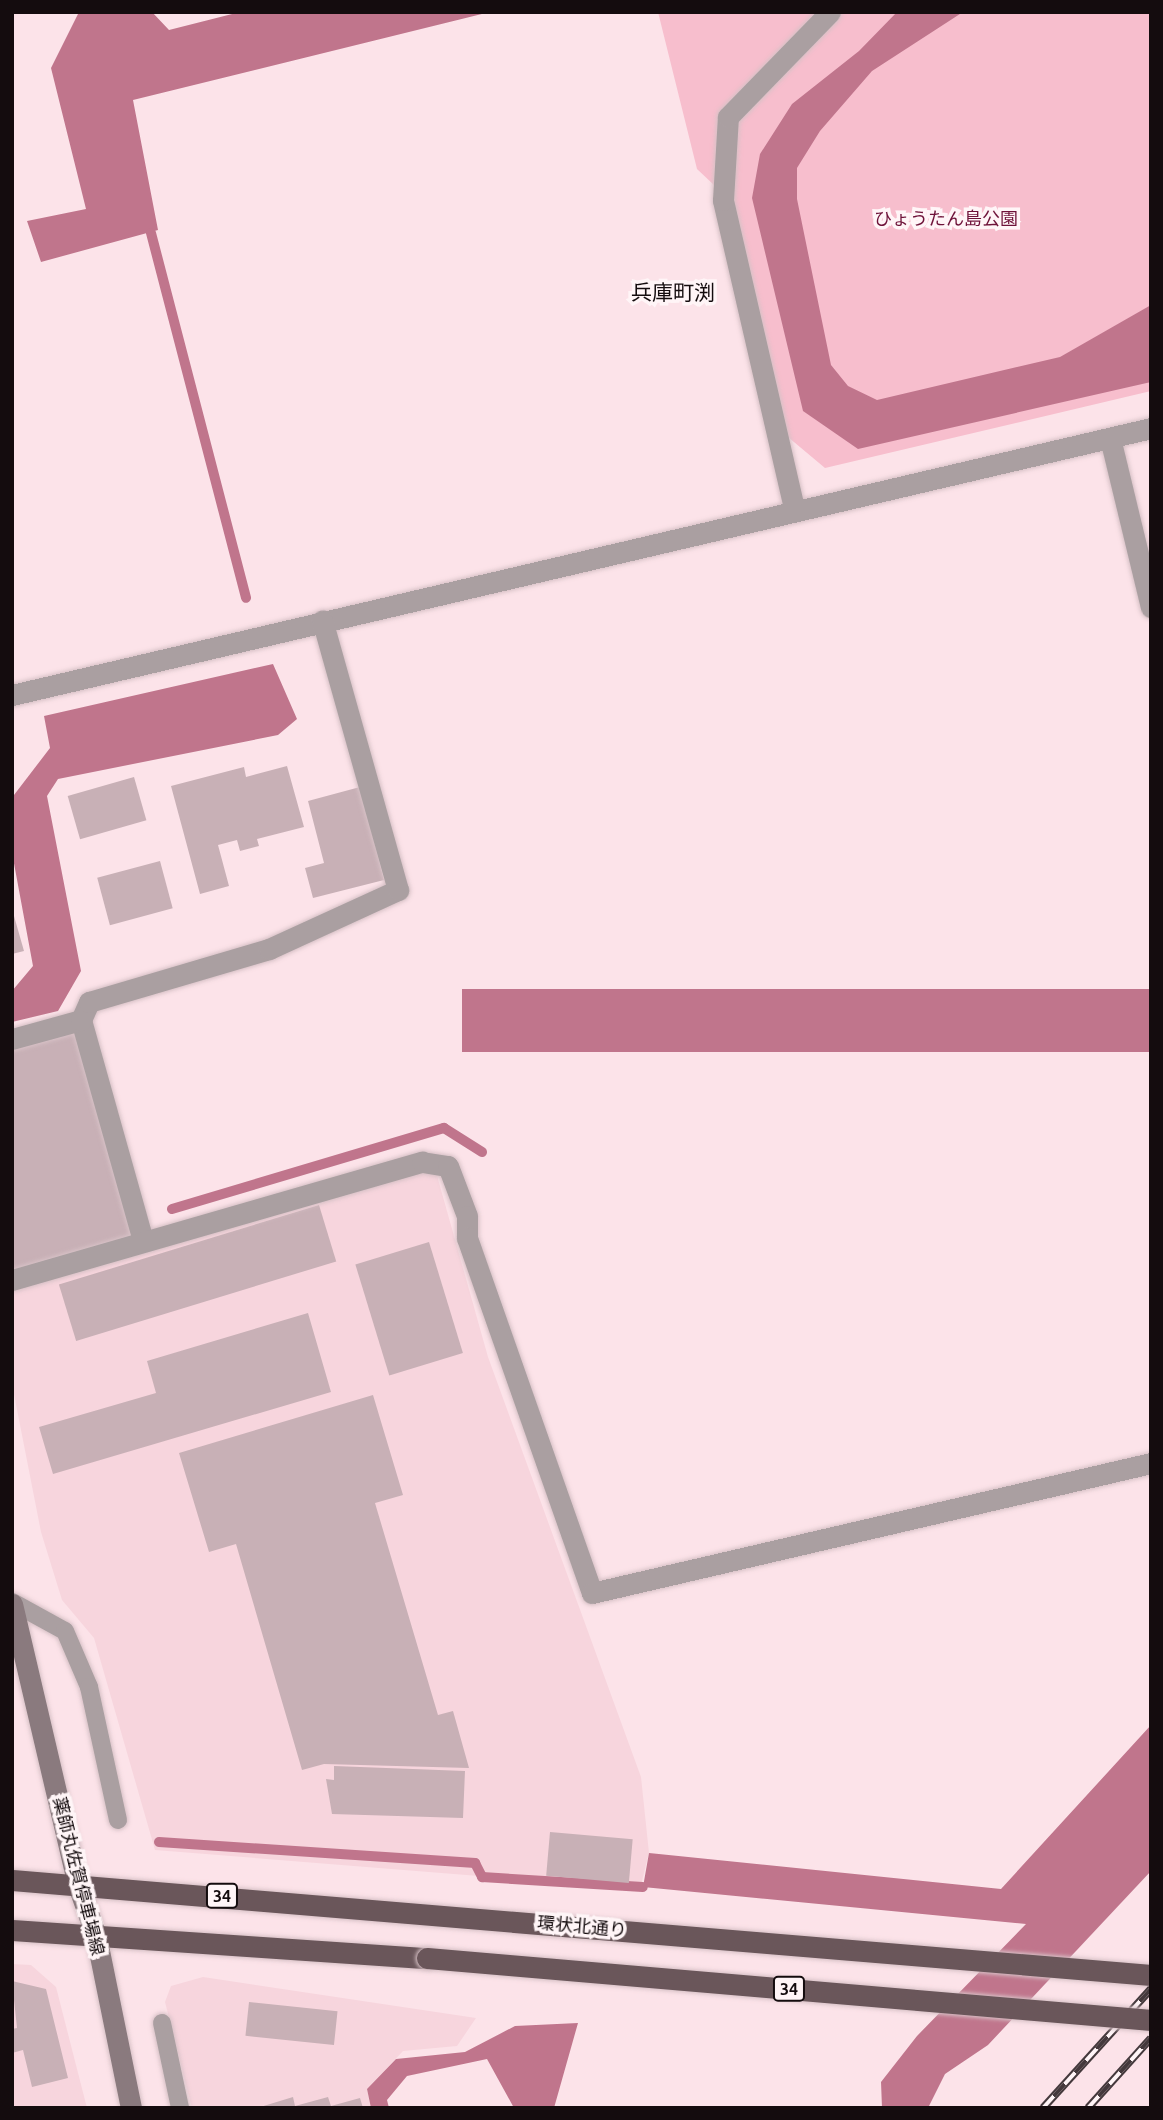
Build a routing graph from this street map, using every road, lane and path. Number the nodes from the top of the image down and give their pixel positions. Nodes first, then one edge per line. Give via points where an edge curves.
1 (830, 12) edge
2 (1151, 428) edge
3 (1110, 438) junction
4 (794, 508) junction
5 (1151, 607) edge
6 (322, 620) junction
7 (12, 695) edge
8 (81, 1020) junction
9 (12, 1039) edge
10 (144, 1240) junction
11 (12, 1280) edge
12 (1151, 1464) edge
13 (12, 1603) edge
14 (118, 1820) dead end
15 (12, 1880) edge
16 (78, 1885) junction
17 (12, 1930) edge
18 (96, 1936) junction
19 (1151, 1975) edge
20 (1151, 2020) edge
21 (162, 2023) dead end
22 (131, 2108) edge
23 (180, 2108) edge

1 - 4 street via 728,117 723,200
2 - 3 street
3 - 4 street
3 - 5 street
4 - 6 street
6 - 7 street
6 - 8 street via 398,890 269,949 89,1002
8 - 9 street
8 - 10 street
10 - 11 street
10 - 12 street via 422,1162 448,1166 467,1216 467,1237 592,1593
13 - 14 lane via 65,1631 89,1687
13 - 16 main road, 薬師丸佐賀停車場線
15 - 16 highway, 環状北通り / 34
16 - 18 main road, 薬師丸佐賀停車場線
16 - 19 highway, 環状北通り / 34
17 - 18 highway, 34
18 - 20 highway, 34, bridge via 427,1958
18 - 22 main road, 薬師丸佐賀停車場線
21 - 23 lane

